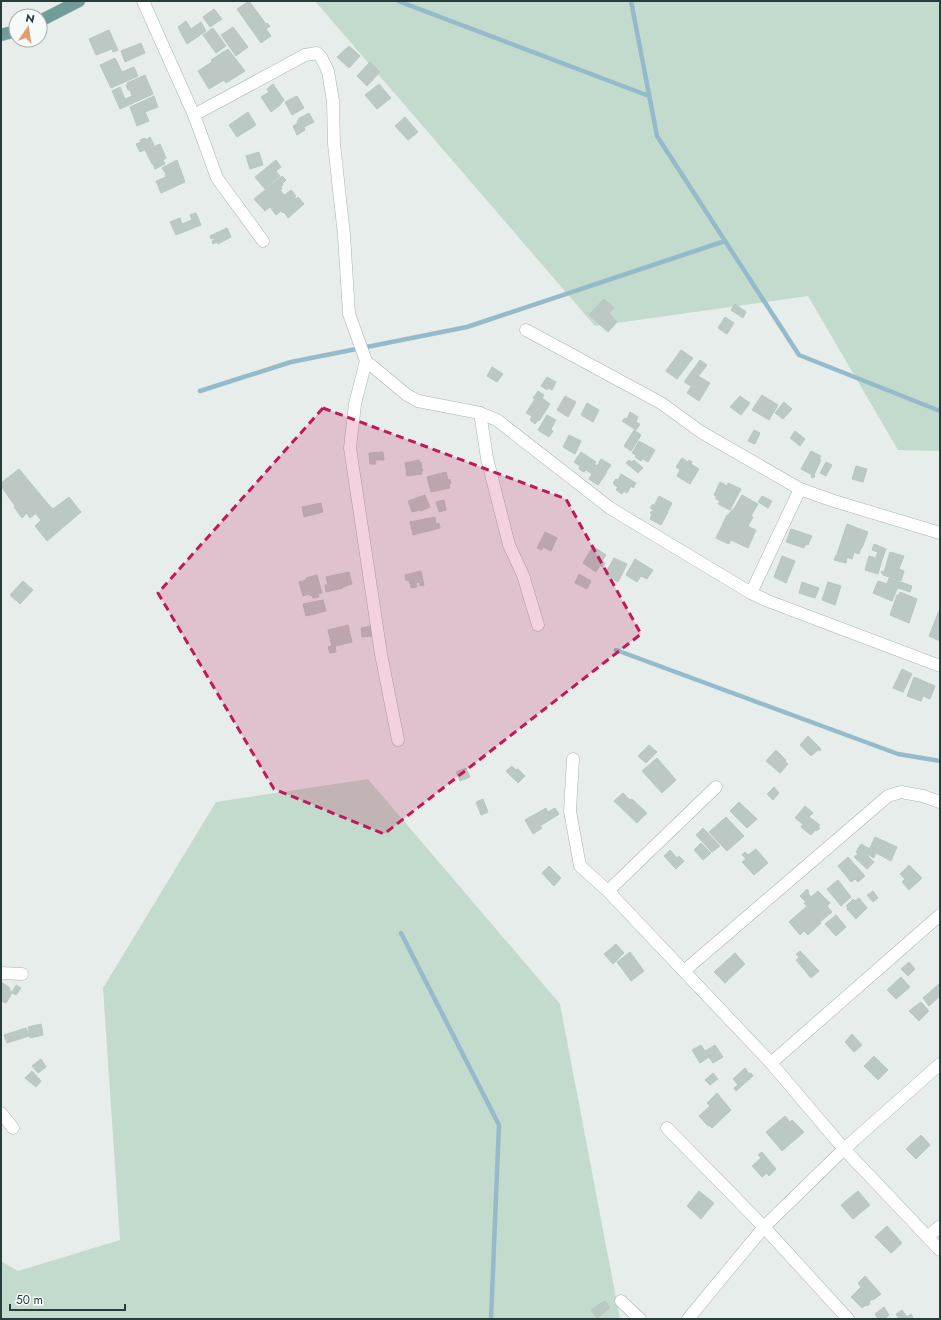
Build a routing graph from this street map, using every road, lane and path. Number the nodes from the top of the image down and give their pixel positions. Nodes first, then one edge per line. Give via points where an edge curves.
1 (79, 1) edge
2 (143, 1) edge
3 (48, 17) edge
4 (194, 115) junction
5 (263, 241) dead end
6 (526, 330) dead end
7 (366, 361) junction
8 (480, 413) junction
9 (800, 489) junction
10 (940, 533) edge
11 (752, 593) junction
12 (538, 625) dead end
13 (940, 666) edge
14 (398, 740) dead end
15 (573, 759) dead end
16 (716, 787) dead end
17 (940, 802) edge
18 (608, 891) junction
19 (940, 915) edge
20 (684, 971) junction
21 (1, 972) edge
22 (22, 974) dead end
23 (771, 1063) junction
24 (940, 1064) edge
25 (1, 1113) edge
26 (13, 1128) dead end
27 (666, 1128) dead end
28 (844, 1149) junction
29 (940, 1226) edge
30 (764, 1227) junction
31 (928, 1236) junction
32 (940, 1250) edge
33 (621, 1301) dead end
34 (640, 1319) edge
35 (688, 1319) edge
36 (848, 1319) edge

1 - 3 main road
2 - 4 street
4 - 5 street via 217,178
4 - 7 street via 305,55 317,53 321,57 328,71 333,101 334,144 349,314
6 - 9 street via 662,403 701,432
7 - 8 street via 418,401
7 - 14 street via 355,404 350,448 381,654
8 - 11 street via 497,420 610,508
8 - 12 street via 487,458 509,545 523,575
9 - 10 street
9 - 11 street
11 - 13 street
15 - 18 street via 570,811 580,866
16 - 18 street
17 - 20 street via 901,792 888,796
18 - 20 street
19 - 23 street
20 - 23 street
21 - 22 street
23 - 28 street
24 - 28 street
25 - 26 street
27 - 30 street
28 - 30 street
28 - 31 street
29 - 31 street
30 - 35 street
30 - 36 street
31 - 32 street
33 - 34 street

